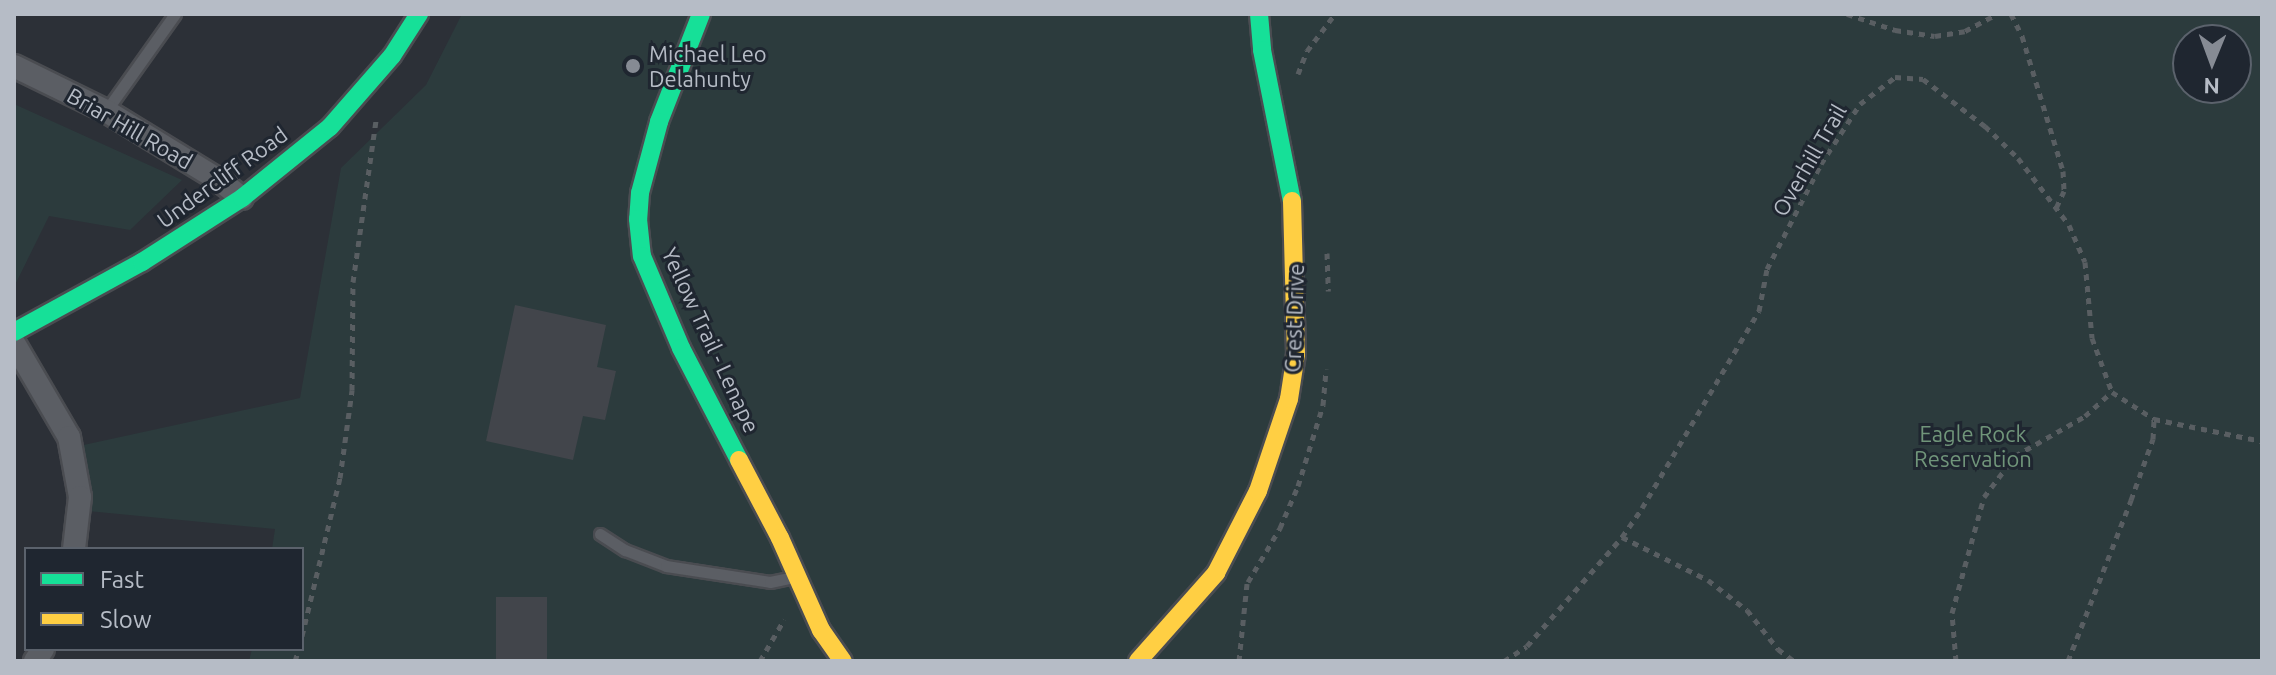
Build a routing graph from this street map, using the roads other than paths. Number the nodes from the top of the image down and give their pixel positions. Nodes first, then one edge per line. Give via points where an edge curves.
1 (175, 14) edge
2 (419, 14) edge
3 (701, 14) edge
4 (1261, 19) edge
5 (14, 66) edge
6 (106, 111) junction
7 (242, 198) junction
8 (14, 332) edge
9 (14, 343) edge
10 (600, 534) dead end
11 (74, 547) edge
12 (798, 577) junction
13 (821, 630) junction
14 (822, 661) edge
15 (843, 661) edge
16 (1138, 661) edge

1 - 6 lane
2 - 7 street, Undercliff Road via 392,56 330,127
3 - 12 street via 659,122 640,193 642,256 681,348
4 - 16 street, Crest Drive via 1262,50 1294,208 1296,339 1289,399 1258,491 1216,573
5 - 6 street, Briar Hill Road
6 - 7 street, Briar Hill Road
7 - 8 street, Undercliff Road via 142,262
9 - 11 street via 69,437 80,497
10 - 12 lane via 666,566 770,582
12 - 13 street
13 - 14 street
13 - 15 street

